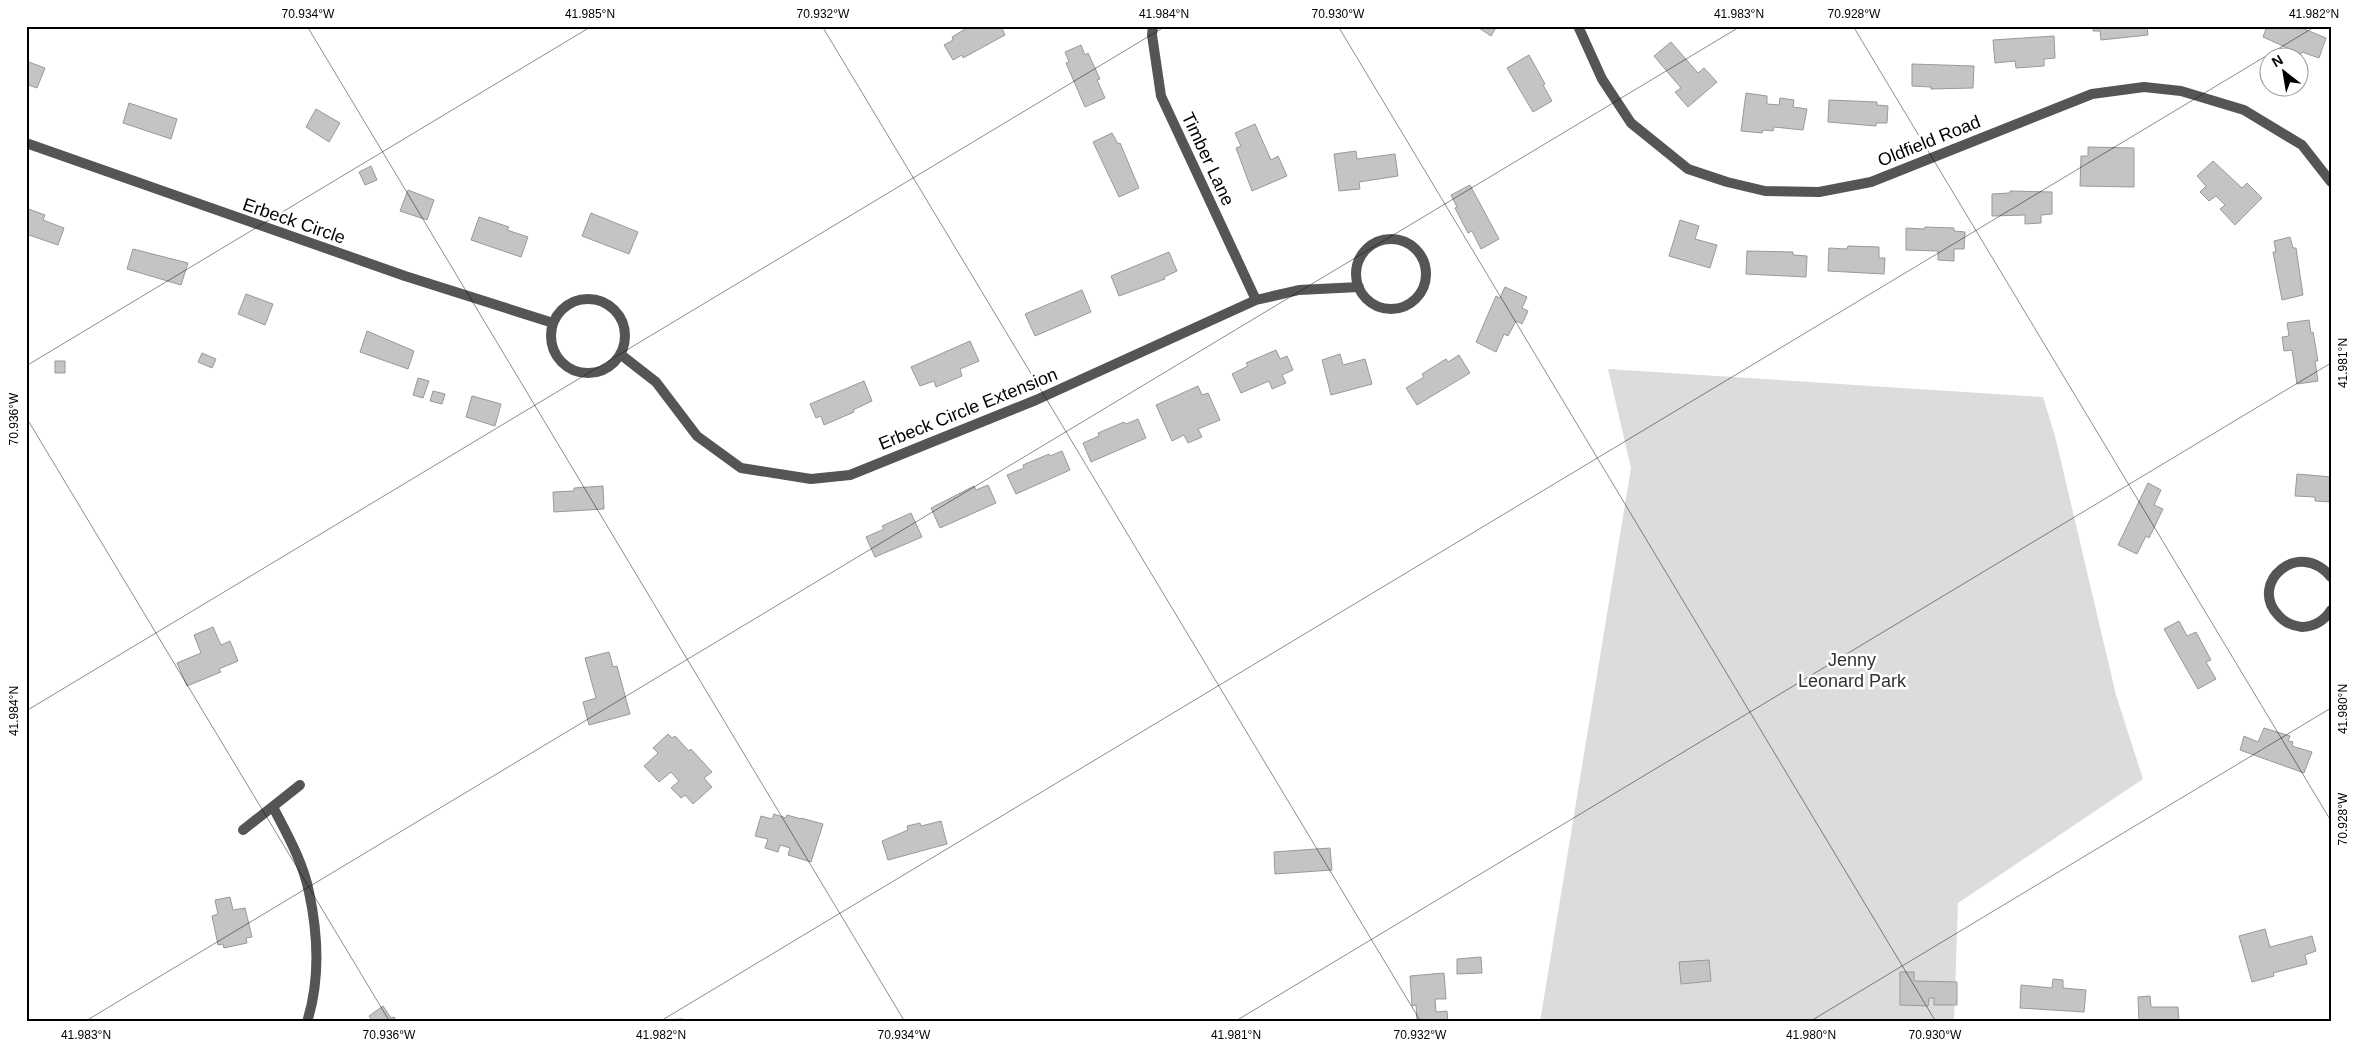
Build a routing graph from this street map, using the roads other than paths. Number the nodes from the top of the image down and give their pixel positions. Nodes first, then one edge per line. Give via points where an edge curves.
1 (1153, 26) edge
2 (1578, 26) edge
3 (26, 143) edge
4 (2331, 182) edge
5 (1358, 286) junction
6 (1256, 300) junction
7 (554, 323) junction
8 (620, 354) junction
9 (2331, 577) edge
10 (2331, 610) edge
11 (300, 785) dead end
12 (273, 807) junction
13 (243, 830) dead end
14 (306, 1022) edge

1 - 6 street, Timber Lane via 1161,96
2 - 4 street, Oldfield Road via 1602,79 1631,123 1688,169 1765,191 1819,192 1871,182 2092,94 2144,88 2181,91 2244,110 2302,145
3 - 7 street, Erbeck Circle via 405,276
5 - 5 street via 1373,304 1395,309 1406,306 1419,295 1426,279 1422,256 1399,241 1382,241 1363,254 1356,275
5 - 6 street, Erbeck Circle Extension via 1299,290
6 - 8 street, Erbeck Circle Extension via 1036,400 850,475 811,479 741,468 696,436 656,382
7 - 8 street via 551,333 553,348 560,360 573,369 597,371 606,368
7 - 8 street via 564,308 574,302 590,299 607,304 621,319 625,331
9 - 10 street via 2315,563 2294,562 2276,574 2269,594 2276,613 2291,625 2311,626
11 - 12 street
12 - 13 street
12 - 14 street via 294,849 309,891 316,974

